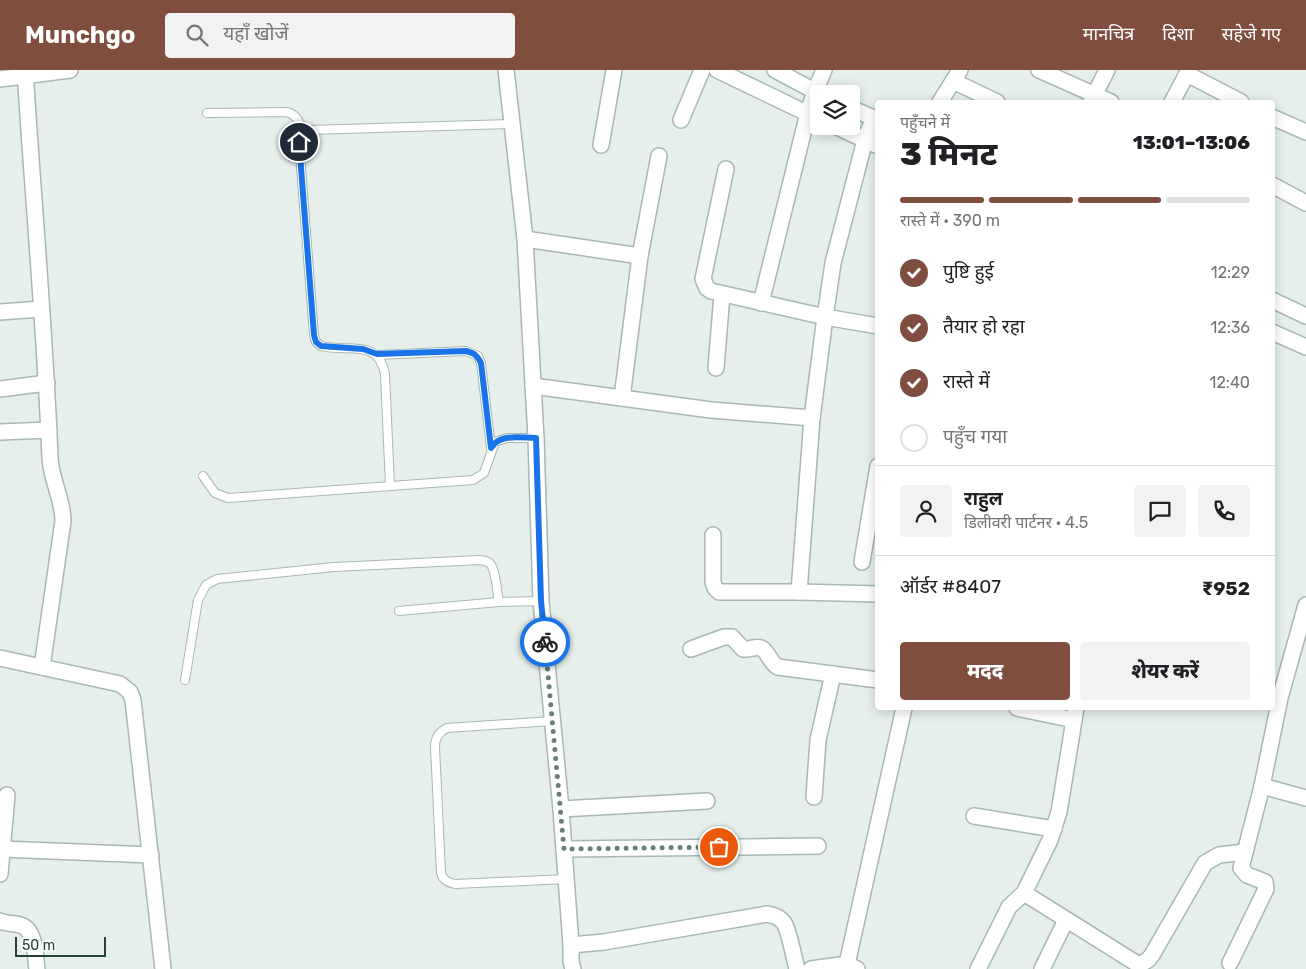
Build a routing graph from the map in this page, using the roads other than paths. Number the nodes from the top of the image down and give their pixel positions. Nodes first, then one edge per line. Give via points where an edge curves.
1 (70, 70) edge
2 (506, 70) edge
3 (614, 70) edge
4 (702, 70) edge
5 (718, 70) edge
6 (775, 70) edge
7 (824, 70) edge
8 (1039, 70) edge
9 (1107, 70) edge
10 (1188, 72) edge
11 (26, 73) edge
12 (956, 76) edge
13 (0, 79) edge
14 (820, 85) edge
15 (1093, 98) edge
16 (1224, 99) edge
17 (941, 100) edge
18 (994, 100) edge
19 (1173, 100) edge
20 (810, 101) edge
21 (810, 103) edge
22 (207, 113) dead end
23 (860, 118) edge
24 (1275, 118) edge
25 (810, 119) edge
26 (681, 120) dead end
27 (513, 124) junction
28 (304, 131) junction
29 (872, 132) edge
30 (1306, 132) edge
31 (601, 145) dead end
32 (659, 156) dead end
33 (726, 169) dead end
34 (1275, 187) edge
35 (1306, 203) edge
36 (525, 239) junction
37 (640, 256) junction
38 (722, 294) junction
39 (1275, 301) edge
40 (761, 303) junction
41 (41, 309) junction
42 (0, 312) edge
43 (1306, 316) edge
44 (825, 317) junction
45 (875, 325) edge
46 (1275, 333) edge
47 (1306, 346) edge
48 (377, 354) junction
49 (716, 368) dead end
50 (47, 383) junction
51 (533, 386) junction
52 (0, 389) edge
53 (622, 398) junction
54 (812, 418) junction
55 (49, 430) junction
56 (0, 432) edge
57 (536, 438) junction
58 (491, 448) junction
59 (203, 476) dead end
60 (875, 484) edge
61 (390, 486) junction
62 (713, 535) dead end
63 (862, 562) dead end
64 (800, 592) junction
65 (875, 594) edge
66 (541, 601) junction
67 (498, 602) junction
68 (1306, 605) edge
69 (399, 611) dead end
70 (691, 649) dead end
71 (0, 658) edge
72 (42, 667) junction
73 (833, 674) junction
74 (185, 680) dead end
75 (875, 680) edge
76 (904, 710) edge
77 (1036, 710) edge
78 (1075, 714) edge
79 (552, 721) junction
80 (1262, 786) junction
81 (8, 796) dead end
82 (814, 797) dead end
83 (1306, 798) edge
84 (707, 801) dead end
85 (561, 809) junction
86 (974, 816) dead end
87 (1054, 829) junction
88 (2, 844) edge
89 (818, 846) dead end
90 (564, 849) junction
91 (1246, 852) junction
92 (151, 855) junction
93 (0, 874) edge
94 (567, 880) junction
95 (1024, 893) junction
96 (1066, 920) junction
97 (0, 921) edge
98 (572, 945) junction
99 (1230, 963) dead end
100 (852, 966) edge
101 (37, 969) edge
102 (163, 969) edge
103 (573, 969) edge
104 (797, 969) edge
105 (811, 969) edge
106 (978, 969) edge
107 (1042, 969) edge

1 - 11 street
2 - 27 street
3 - 31 street
4 - 26 street
5 - 21 street
6 - 20 street
7 - 14 street
8 - 15 street
9 - 15 street
10 - 16 street
10 - 19 street
11 - 13 street
11 - 41 street
12 - 17 street
12 - 18 street
22 - 28 lane via 286,112 297,117
23 - 29 street
24 - 30 street
25 - 40 street
27 - 28 lane
27 - 36 street
28 - 48 lane via 299,142 316,342 321,346 363,349
29 - 44 street via 833,263
32 - 37 street
33 - 38 street via 703,279 707,288
34 - 35 street
36 - 37 street
36 - 51 street
37 - 53 street
38 - 40 street
38 - 49 street
39 - 43 street
40 - 44 street
41 - 42 street
41 - 50 street
44 - 45 street
44 - 54 street
46 - 47 street
48 - 58 lane via 466,351 478,356
48 - 61 lane via 385,374
50 - 52 street
50 - 55 street
51 - 53 street
51 - 57 street
53 - 54 street via 711,410
54 - 64 street
55 - 56 street
55 - 72 street via 51,469 63,509 63,521
57 - 58 lane via 507,438 495,442
57 - 66 street
58 - 61 lane via 484,473 473,480
59 - 61 lane via 215,493 228,498
60 - 63 street
62 - 64 street via 713,582 719,592
64 - 65 street
66 - 67 lane
66 - 79 street
67 - 69 lane
67 - 74 lane via 494,570 480,560 334,567 217,579 206,585 198,600
68 - 80 street via 1280,698
70 - 73 street via 732,637 744,649 762,648 772,664 778,667
71 - 72 street
72 - 92 street via 120,684 130,692
73 - 75 street
73 - 82 street via 818,740
76 - 100 street
77 - 78 street
78 - 87 street
79 - 85 street
79 - 94 lane via 447,728 438,734 435,747 441,873 447,882 455,884
80 - 83 street
80 - 91 street
81 - 88 street
84 - 85 street
85 - 90 street
86 - 87 street
87 - 95 street
88 - 92 street
88 - 93 street
89 - 90 street
90 - 94 street
91 - 96 street via 1205,862 1152,955 1143,964 1133,962
91 - 99 street via 1242,870 1265,882 1266,889
92 - 102 street
94 - 98 street
95 - 96 street
95 - 106 street via 1009,907
96 - 107 street
97 - 101 street via 29,930
98 - 103 street
98 - 104 street via 767,914 785,923
100 - 105 street

